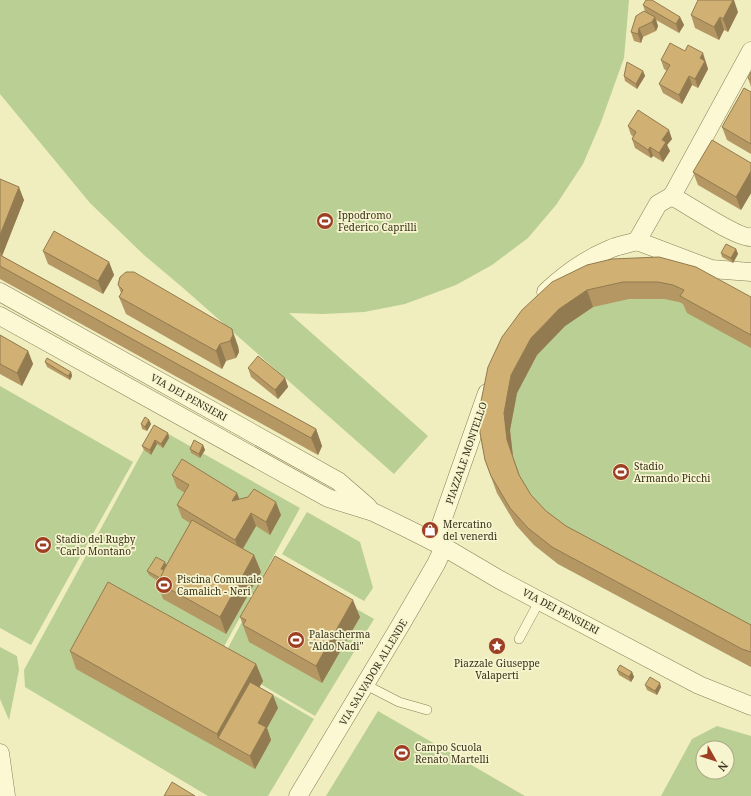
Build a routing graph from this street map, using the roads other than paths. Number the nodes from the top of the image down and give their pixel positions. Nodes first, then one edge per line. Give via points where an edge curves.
1 (751, 51) edge
2 (672, 196) junction
3 (751, 236) edge
4 (637, 242) junction
5 (751, 272) edge
6 (0, 292) edge
7 (535, 304) edge
8 (0, 316) edge
9 (492, 378) edge
10 (372, 512) junction
11 (438, 544) junction
12 (540, 600) junction
13 (518, 639) dead end
14 (366, 685) junction
15 (751, 706) edge
16 (427, 710) dead end
17 (0, 753) edge
18 (6, 796) edge
19 (298, 796) edge

1 - 2 street
2 - 3 street via 734,232
2 - 4 street via 658,204
4 - 5 street via 711,269
4 - 7 street via 611,248 590,258 554,285
6 - 10 street, VIA DEI PENSIERI via 338,481
8 - 10 street, VIA DEI PENSIERI via 328,498
9 - 11 street, PIAZZALE MONTELLO via 441,524
10 - 11 street, VIA DEI PENSIERI
11 - 12 street, VIA DEI PENSIERI
11 - 14 street, VIA SALVADOR ALLENDE via 436,564
12 - 13 lane
12 - 15 street, VIA DEI PENSIERI via 699,685
14 - 16 lane via 399,702
14 - 19 street, VIA SALVADOR ALLENDE
17 - 18 street

